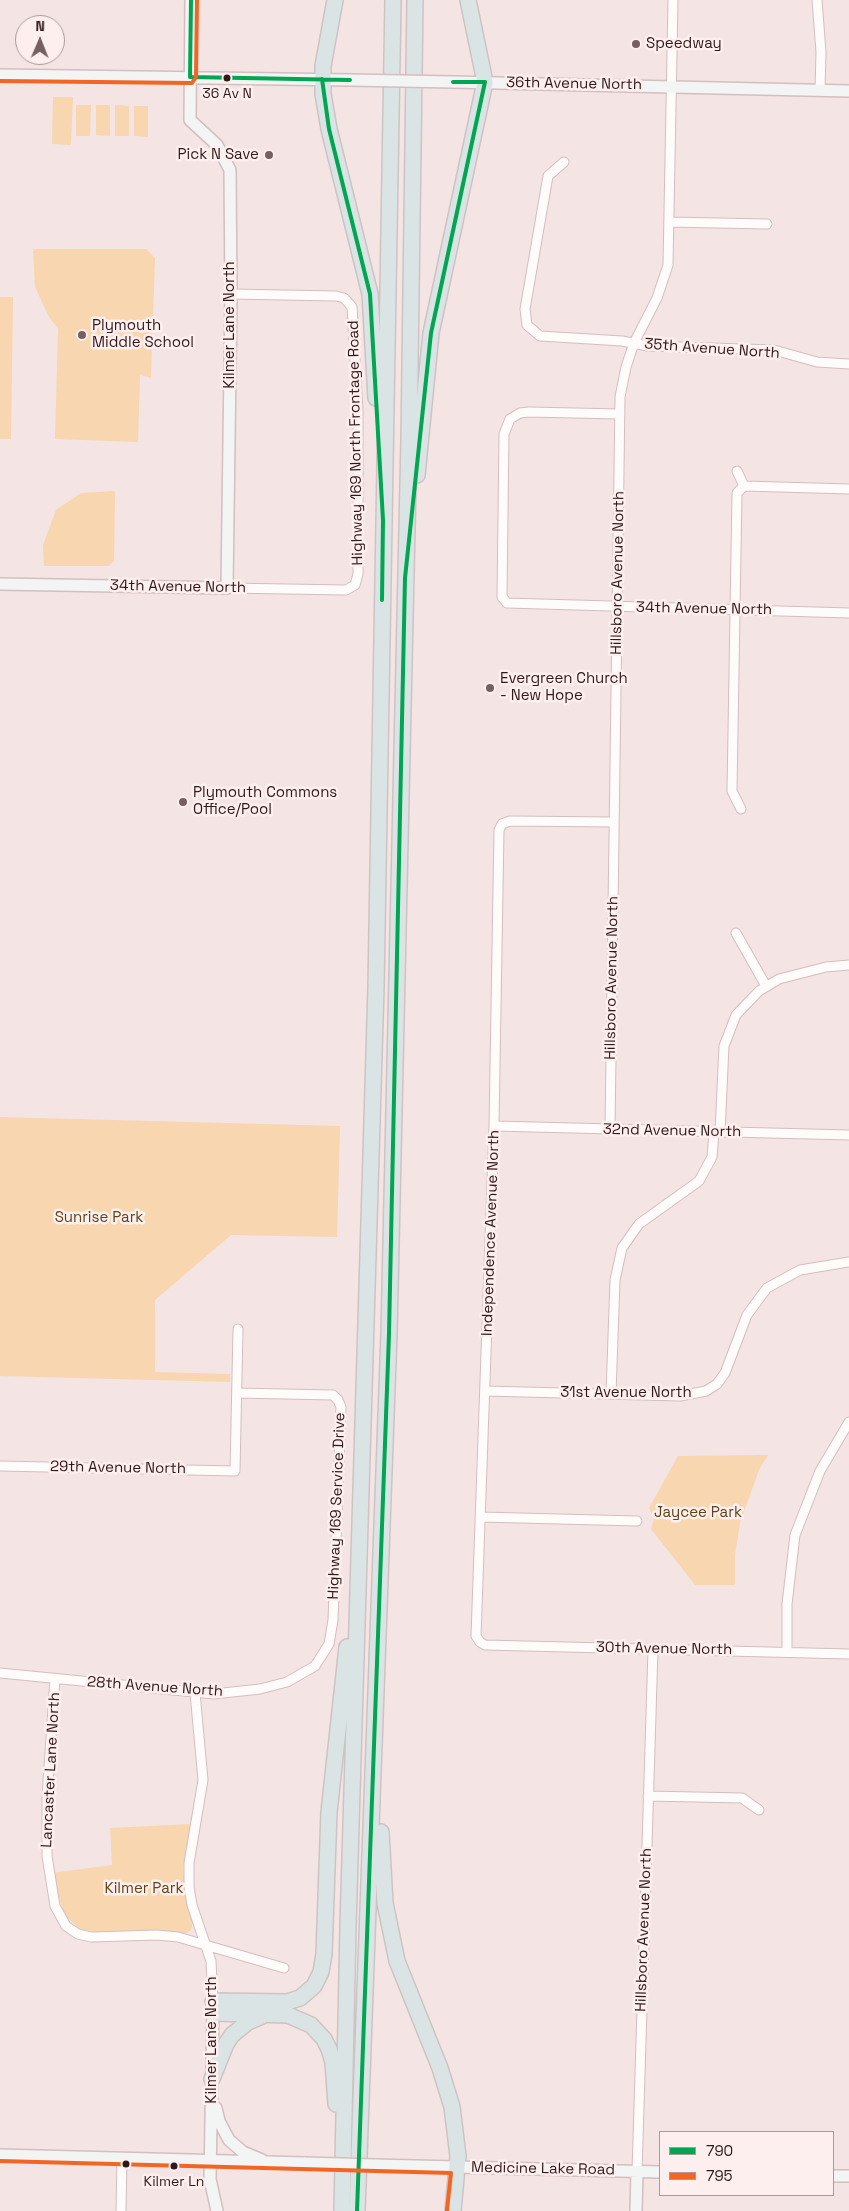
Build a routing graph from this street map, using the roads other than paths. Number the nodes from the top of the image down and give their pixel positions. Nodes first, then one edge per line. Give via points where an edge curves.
1 (191, 0) edge
2 (335, 0) edge
3 (393, 0) edge
4 (415, 0) edge
5 (468, 0) edge
6 (673, 0) edge
7 (817, 0) edge
8 (0, 75) edge
9 (190, 77) junction
10 (322, 79) junction
11 (486, 82) junction
12 (671, 87) junction
13 (820, 90) junction
14 (849, 91) edge
15 (564, 162) dead end
16 (669, 222) junction
17 (767, 224) dead end
18 (231, 294) junction
19 (634, 343) junction
20 (849, 364) edge
21 (620, 414) junction
22 (737, 471) dead end
23 (744, 486) junction
24 (849, 489) edge
25 (383, 520) junction
26 (405, 578) junction
27 (0, 584) edge
28 (355, 585) joint
29 (227, 588) junction
30 (619, 607) junction
31 (734, 610) junction
32 (849, 613) edge
33 (741, 809) dead end
34 (614, 822) junction
35 (736, 933) dead end
36 (849, 965) edge
37 (766, 986) junction
38 (494, 1126) junction
39 (610, 1129) junction
40 (717, 1132) junction
41 (849, 1135) edge
42 (849, 1262) edge
43 (238, 1329) dead end
44 (486, 1391) junction
45 (237, 1393) junction
46 (611, 1394) junction
47 (849, 1422) edge
48 (0, 1466) edge
49 (481, 1517) junction
50 (637, 1521) dead end
51 (357, 1594) junction
52 (333, 1620) joint
53 (480, 1642) joint
54 (653, 1648) junction
55 (787, 1652) junction
56 (849, 1654) edge
57 (0, 1673) edge
58 (55, 1679) junction
59 (194, 1693) junction
60 (376, 1713) junction
61 (648, 1796) junction
62 (758, 1810) dead end
63 (206, 1944) junction
64 (284, 1968) dead end
65 (213, 2007) junction
66 (271, 2015) junction
67 (212, 2078) junction
68 (212, 2094) junction
69 (0, 2155) edge
70 (122, 2158) junction
71 (210, 2161) junction
72 (269, 2163) junction
73 (458, 2168) junction
74 (637, 2172) junction
75 (659, 2172) edge
76 (834, 2176) edge
77 (849, 2176) edge
78 (342, 2207) edge
79 (120, 2211) edge
80 (217, 2211) edge
81 (357, 2211) edge
82 (453, 2211) edge
83 (636, 2211) edge

1 - 9 street
2 - 10 highway
3 - 25 highway
4 - 26 highway
5 - 11 highway
6 - 12 street, Hillsboro Avenue North
7 - 13 street via 821,43
8 - 9 street, 36th Avenue North
9 - 10 street, 36th Avenue North
9 - 18 street, Kilmer Lane North via 190,120 217,145 230,170
10 - 11 street, 36th Avenue North, bridge
10 - 25 highway via 328,129 370,294
11 - 12 street, 36th Avenue North
11 - 26 highway via 431,333
12 - 13 street, 36th Avenue North
12 - 16 street, Hillsboro Avenue North
13 - 14 street, 36th Avenue North
15 - 19 street via 548,176 525,309 527,324 540,336 548,338
16 - 17 street
16 - 19 street, Hillsboro Avenue North via 670,248 664,282
18 - 28 street, Highway 169 North Frontage Road via 336,296 349,302 354,313 358,574
18 - 29 street, Kilmer Lane North
19 - 20 street, 35th Avenue North via 774,350 817,362
19 - 21 street, Hillsboro Avenue North via 622,384
21 - 30 street, Hillsboro Avenue North
21 - 30 street, 34th Avenue North via 520,413 510,419 504,434 502,597 507,603
22 - 23 street
23 - 24 street
23 - 31 street via 736,492
25 - 51 highway via 376,987
26 - 60 highway via 398,983
27 - 29 street, 34th Avenue North
28 - 29 street, 34th Avenue North via 346,590
30 - 31 street, 34th Avenue North
30 - 34 street, Hillsboro Avenue North
31 - 32 street, 34th Avenue North
31 - 33 street via 732,791
34 - 38 street, Independence Avenue North via 521,820 502,824 499,830
34 - 39 street, Hillsboro Avenue North
35 - 37 street
36 - 37 street via 794,975
37 - 40 street via 746,1002 729,1030 722,1062
38 - 39 street, 32nd Avenue North
38 - 44 street, Independence Avenue North
39 - 40 street, 32nd Avenue North
40 - 41 street, 32nd Avenue North
40 - 46 street via 712,1157 699,1180 639,1224 622,1248 614,1280
42 - 46 street, 31st Avenue North via 800,1270 766,1288 746,1315 725,1373 706,1391 680,1396
43 - 45 street
44 - 46 street, 31st Avenue North
44 - 49 street, Independence Avenue North
45 - 48 street, 29th Avenue North via 235,1471
45 - 52 street, Highway 169 Service Drive via 333,1395 341,1407
47 - 55 street via 820,1471 796,1535 787,1604
49 - 50 street
49 - 53 street, Independence Avenue North via 476,1636
51 - 65 highway via 348,1632 329,1812 321,1972 314,1986 300,1998 287,2002
51 - 78 highway
52 - 59 street, 28th Avenue North via 324,1655 304,1674 260,1689
53 - 54 street, 30th Avenue North via 485,1645
54 - 55 street, 30th Avenue North
54 - 61 street, Hillsboro Avenue North
55 - 56 street, 30th Avenue North
57 - 58 street, 28th Avenue North
58 - 59 street, 28th Avenue North
58 - 63 street, Lancaster Lane North via 46,1834 49,1873 55,1906 61,1918 71,1930 91,1937 157,1935
59 - 63 street, Kilmer Lane North via 203,1780 189,1887
60 - 73 highway via 382,1860 389,1927 402,1976 448,2090
60 - 81 highway
61 - 62 street via 742,1798
61 - 74 street, Hillsboro Avenue North
63 - 64 street
63 - 65 street, Kilmer Lane North via 213,1974
65 - 66 highway
65 - 67 street, Kilmer Lane North
66 - 67 highway via 248,2022 232,2035
66 - 78 highway via 295,2016 307,2022 321,2034 329,2050 333,2062
67 - 68 street, Kilmer Lane North
68 - 71 street, Kilmer Lane North
68 - 72 street via 219,2121 229,2140 243,2152
69 - 70 street, Medicine Lake Road
70 - 71 street, Medicine Lake Road
70 - 79 street
71 - 72 street, Medicine Lake Road
71 - 80 street, Kilmer Lane North via 211,2190
72 - 73 street, Medicine Lake Road, bridge
73 - 74 street, Medicine Lake Road
73 - 82 highway
74 - 75 street, Medicine Lake Road
74 - 83 street, Hillsboro Avenue North
76 - 77 street

